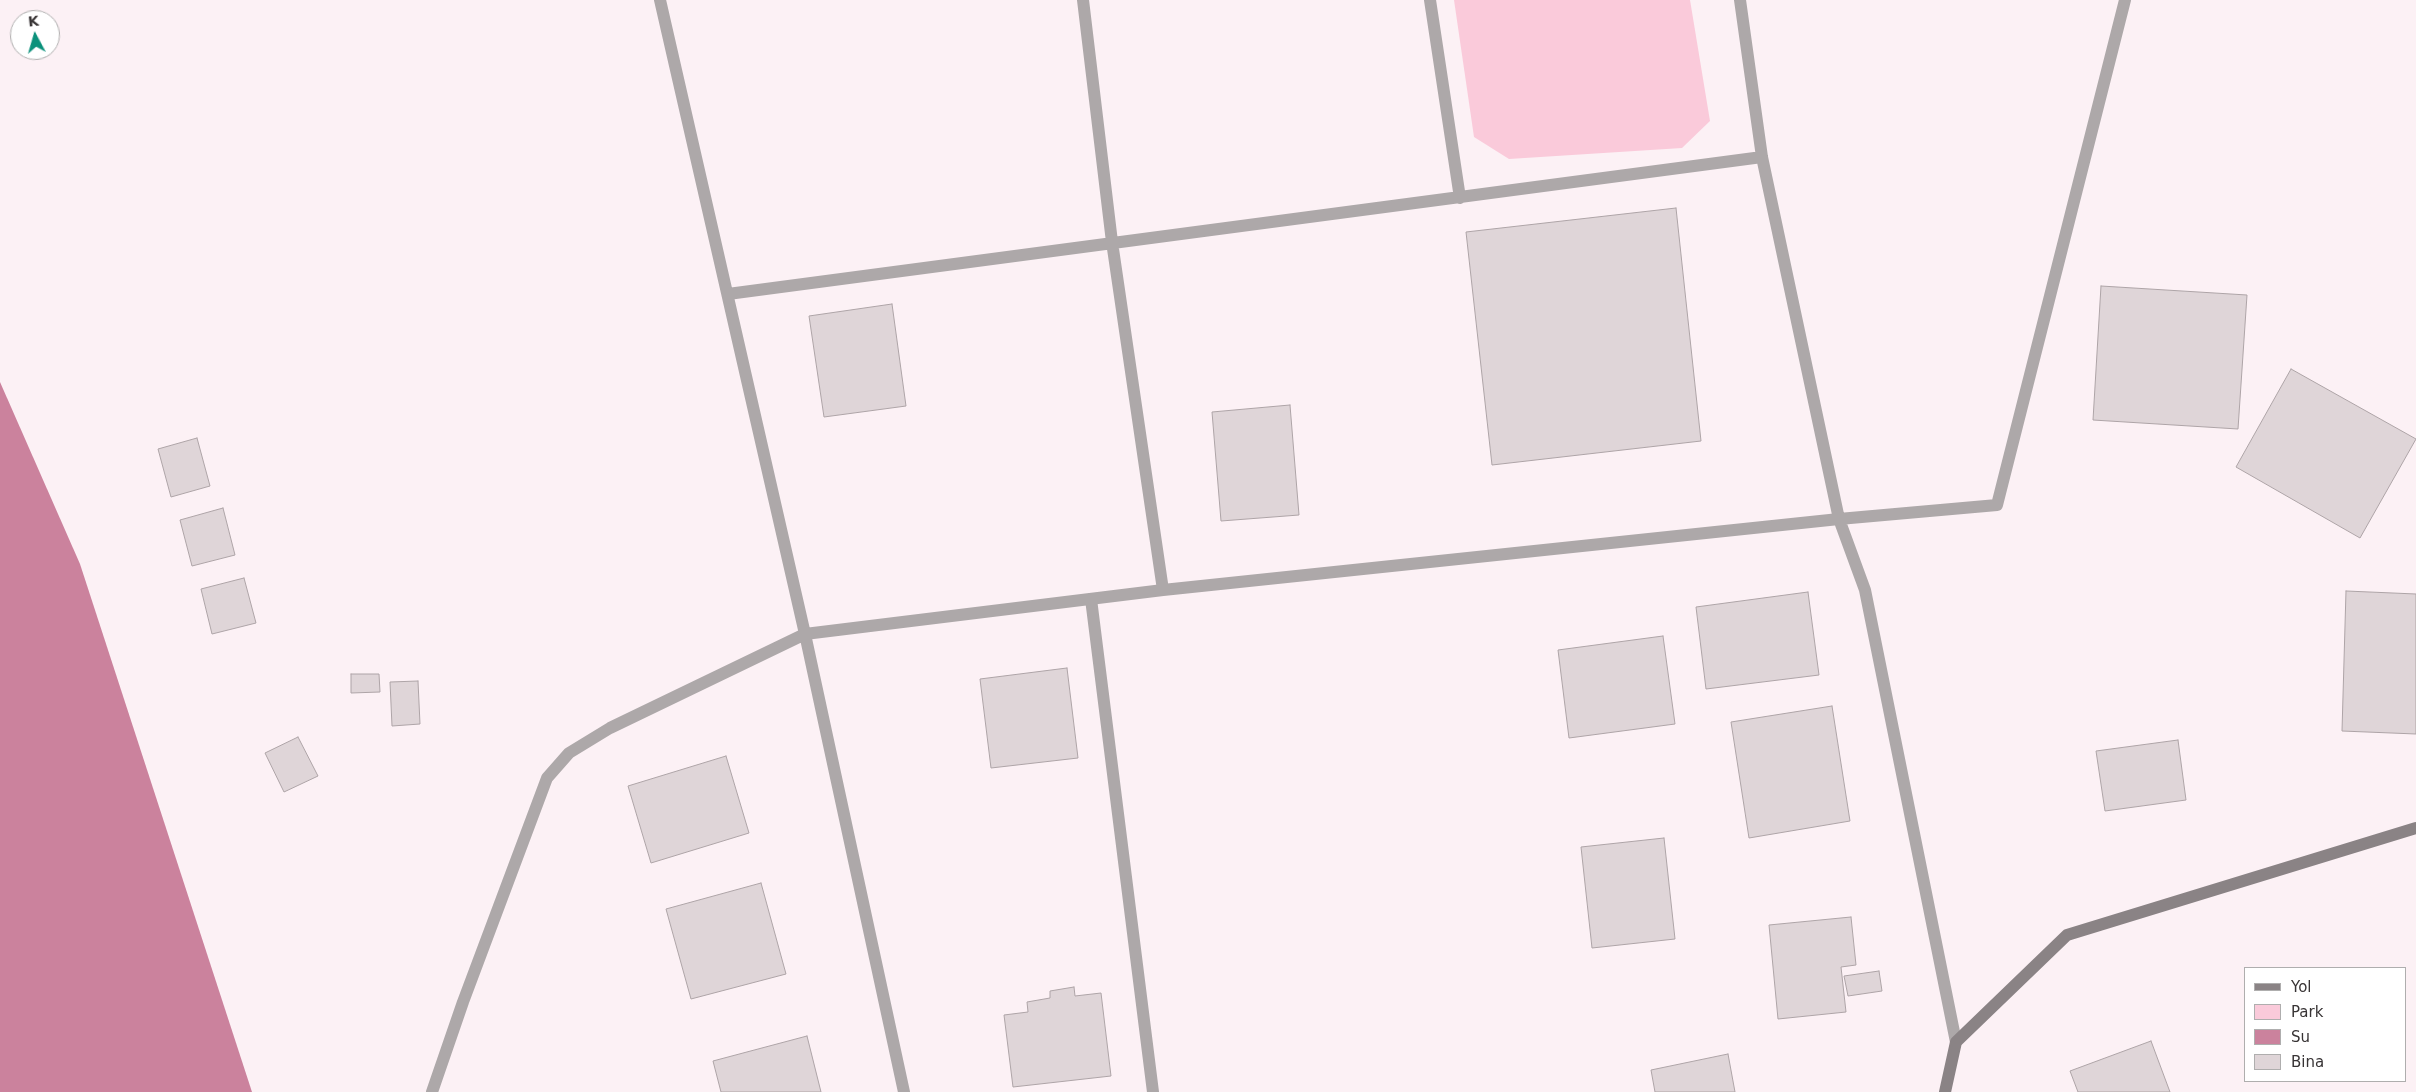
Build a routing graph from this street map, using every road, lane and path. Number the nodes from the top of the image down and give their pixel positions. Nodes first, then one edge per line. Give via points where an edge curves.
1 (660, 0) edge
2 (1083, 0) edge
3 (1430, 0) edge
4 (1740, 0) edge
5 (2125, 0) edge
6 (1762, 157) junction
7 (1460, 198) junction
8 (1112, 242) junction
9 (728, 294) junction
10 (1839, 519) junction
11 (1163, 590) junction
12 (1091, 599) junction
13 (805, 634) junction
14 (2416, 828) edge
15 (1956, 1042) junction
16 (432, 1092) edge
17 (904, 1092) edge
18 (1153, 1092) edge
19 (1944, 1092) edge

1 - 9 street
2 - 8 street
3 - 7 street
4 - 6 street
5 - 10 street via 1997,505
6 - 7 street
6 - 10 street
7 - 8 street
8 - 9 street
8 - 11 street
9 - 13 street
10 - 11 street
10 - 15 street via 1865,590
11 - 12 street
12 - 13 street
12 - 18 street
13 - 16 street via 610,728 569,753 547,778
13 - 17 street
14 - 15 street via 2067,935
15 - 19 street

